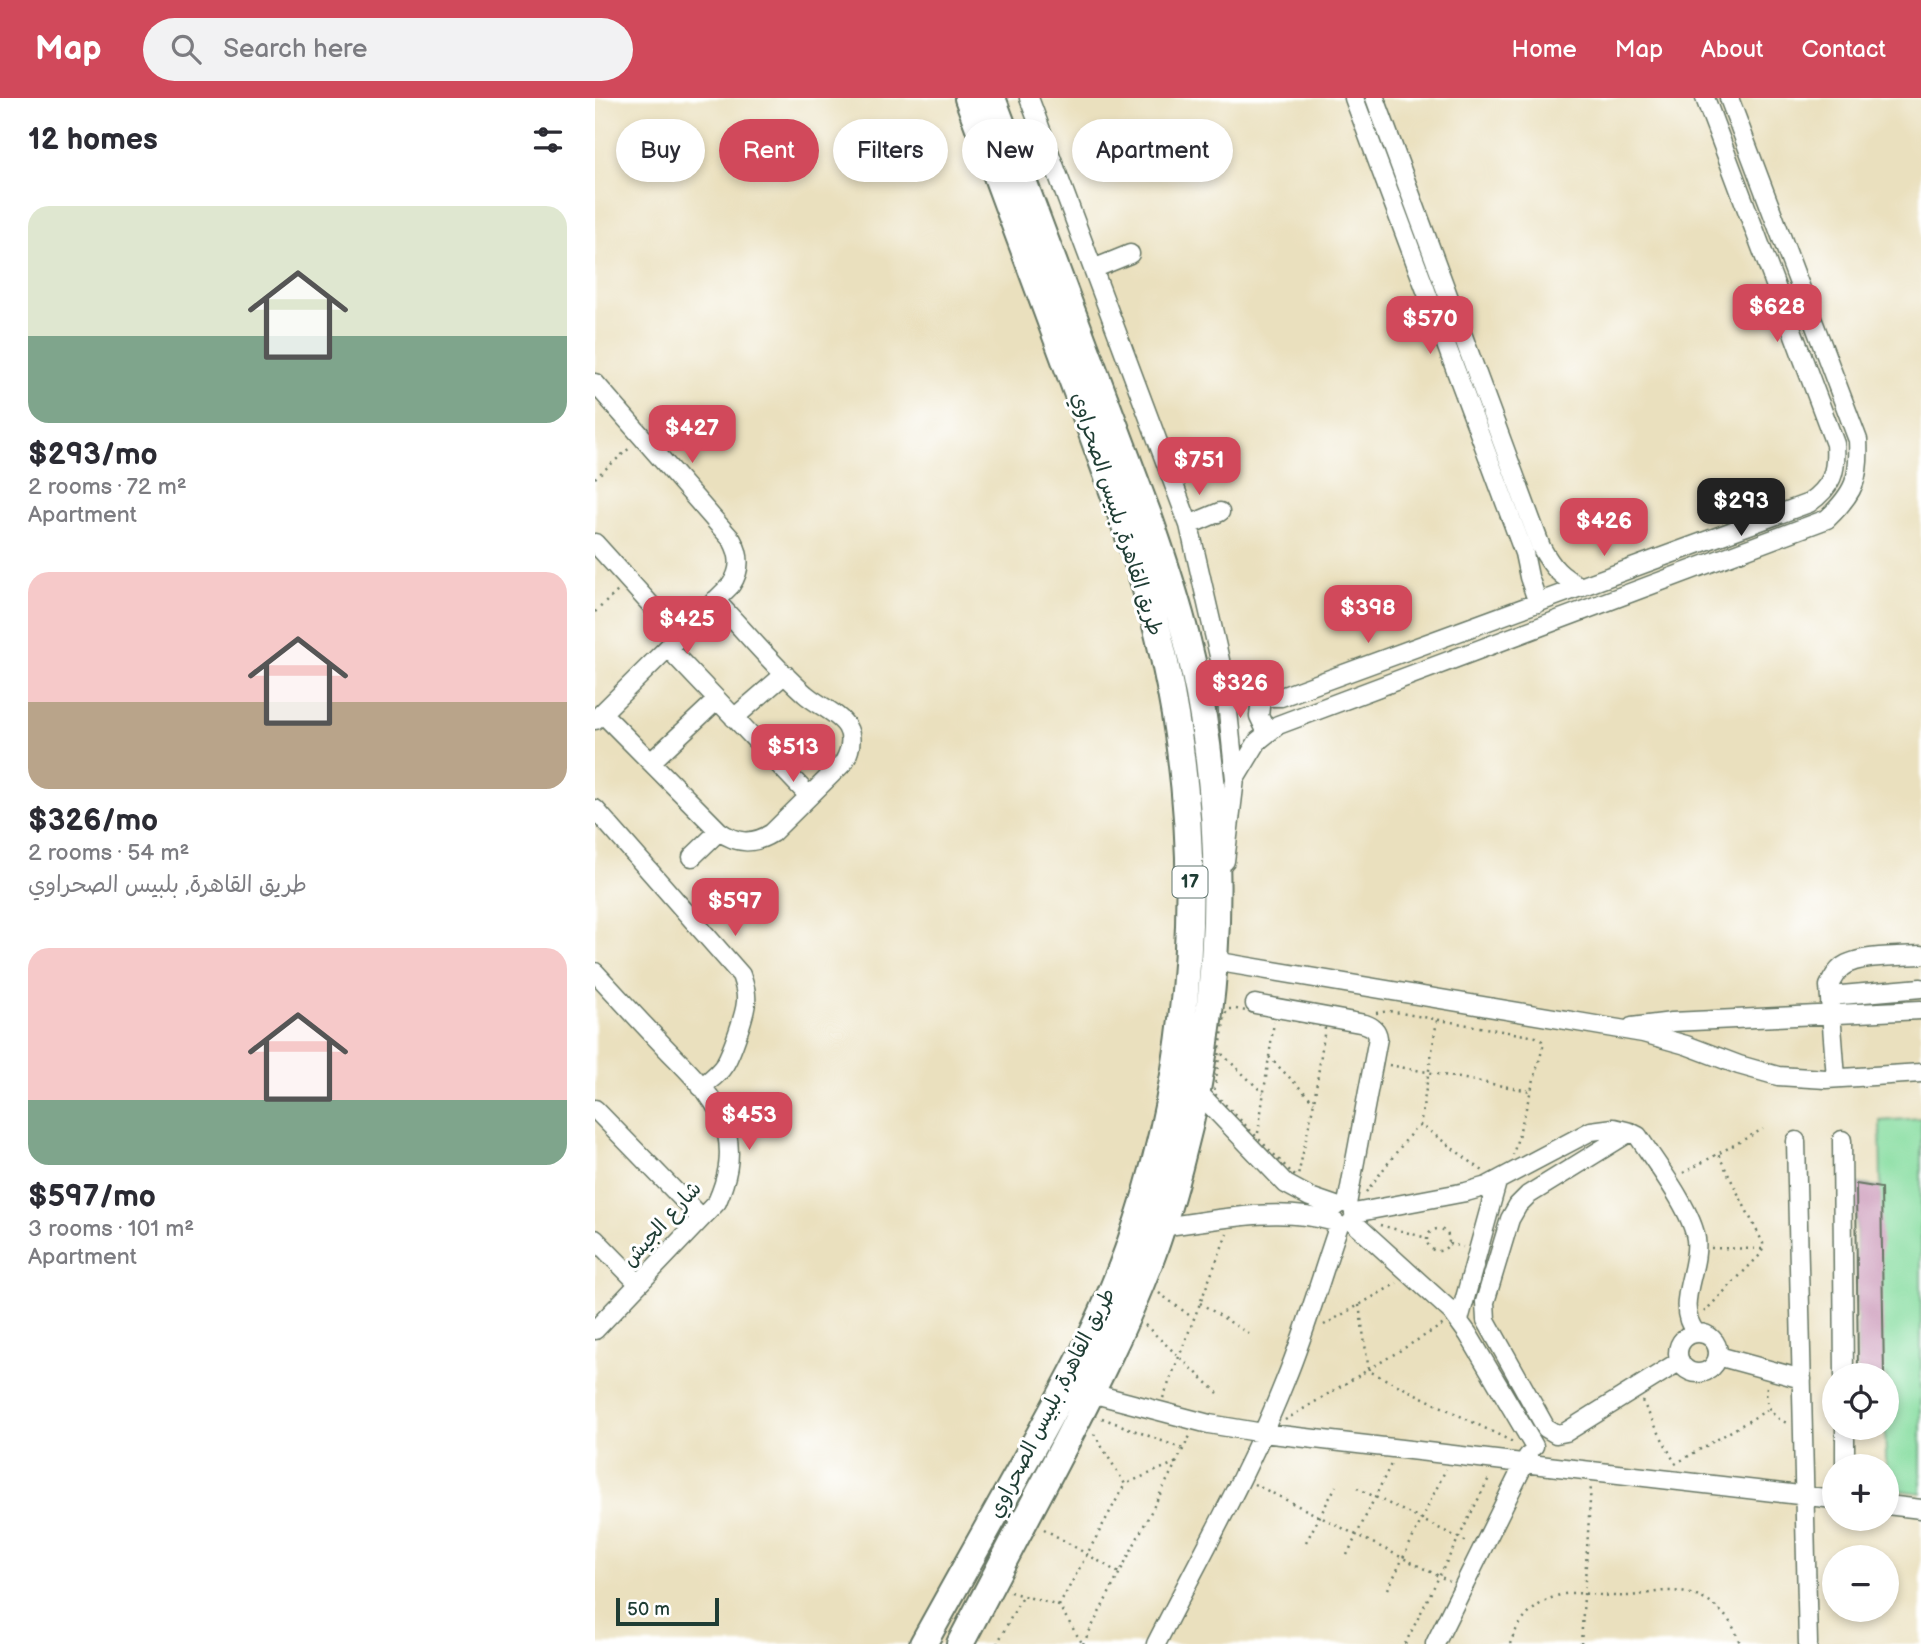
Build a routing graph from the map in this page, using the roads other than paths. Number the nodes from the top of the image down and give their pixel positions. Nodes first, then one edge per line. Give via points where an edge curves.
1 (968, 98) edge
2 (992, 98) edge
3 (1029, 98) edge
4 (1354, 98) edge
5 (1375, 98) edge
6 (1705, 98) edge
7 (1729, 98) edge
8 (1130, 254) dead end
9 (1093, 270) junction
10 (595, 383) edge
11 (1220, 512) dead end
12 (1189, 525) junction
13 (1742, 528) junction
14 (1713, 538) junction
15 (595, 542) edge
16 (1752, 547) junction
17 (1723, 558) junction
18 (1554, 568) junction
19 (1529, 577) junction
20 (1582, 587) junction
21 (715, 600) junction
22 (1538, 603) junction
23 (674, 642) junction
24 (785, 674) junction
25 (1225, 682) junction
26 (1261, 698) junction
27 (717, 700) junction
28 (599, 717) edge
29 (734, 718) junction
30 (1267, 733) junction
31 (651, 762) junction
32 (1235, 779) junction
33 (809, 796) junction
34 (595, 809) edge
35 (719, 831) junction
36 (692, 857) dead end
37 (1217, 920) junction
38 (1921, 955) edge
39 (1215, 961) junction
40 (595, 972) edge
41 (1921, 988) edge
42 (1830, 996) junction
43 (1255, 1004) dead end
44 (1921, 1010) edge
45 (1831, 1015) junction
46 (1621, 1030) junction
47 (1921, 1073) edge
48 (1836, 1078) junction
49 (701, 1087) junction
50 (1197, 1091) junction
51 (595, 1109) edge
52 (1630, 1132) junction
53 (1842, 1140) dead end
54 (1796, 1141) dead end
55 (1502, 1178) junction
56 (1286, 1184) junction
57 (1279, 1213) junction
58 (1346, 1215) junction
59 (701, 1218) junction
60 (1161, 1227) junction
61 (595, 1239) edge
62 (639, 1284) junction
63 (1457, 1319) junction
64 (1693, 1329) junction
65 (595, 1330) edge
66 (1718, 1356) junction
67 (1680, 1361) junction
68 (1844, 1363) edge
69 (1802, 1379) junction
70 (1085, 1406) junction
71 (1544, 1424) junction
72 (1263, 1433) junction
73 (1529, 1453) junction
74 (1805, 1496) junction
75 (1822, 1498) edge
76 (1899, 1506) edge
77 (1921, 1509) edge
78 (923, 1644) edge
79 (960, 1644) edge
80 (1156, 1644) edge
81 (1435, 1644) edge
82 (1808, 1644) edge

1 - 78 highway, طريق القاهرة, بلبيس الصحراوي / 17 via 1147,591 1169,683 1185,789 1190,923 1186,990 1168,1110 1128,1251 1066,1385
2 - 37 highway, طريق القاهرة, بلبيس الصحراوي / 17 via 1171,580 1203,714 1217,851
3 - 9 street
4 - 19 street
5 - 18 street via 1541,547
6 - 13 street via 1835,444 1832,478 1822,494
7 - 16 street via 1858,440 1859,458 1846,501 1827,519
8 - 9 street
9 - 12 street
10 - 21 street via 732,540 739,568 731,585
11 - 12 street
12 - 25 street
13 - 14 street
13 - 16 street via 1742,537
14 - 17 street via 1723,545
14 - 20 street
15 - 23 street
16 - 17 street
17 - 30 street via 1277,725
18 - 19 street via 1545,580
18 - 20 street
19 - 22 street
20 - 22 street
21 - 23 street
21 - 24 street
22 - 26 street via 1281,697
23 - 27 street
23 - 28 street
24 - 29 street
24 - 33 street via 805,695 840,718 851,739 844,762
25 - 26 street
25 - 32 street
26 - 30 street via 1259,716
27 - 29 street
27 - 31 street
28 - 31 street
29 - 33 street
30 - 32 street
31 - 35 street
32 - 37 street
33 - 35 street via 762,839 740,842
34 - 49 street via 741,975 746,988 746,1003 725,1064
35 - 36 street
37 - 39 highway, طريق القاهرة, بلبيس الصحراوي / 17
38 - 42 street via 1848,964 1832,979
39 - 46 street
39 - 50 highway, طريق القاهرة, بلبيس الصحراوي / 17
40 - 49 street, شارع الجيش
41 - 42 street
42 - 45 street
43 - 58 street via 1276,1013 1365,1024 1378,1035
44 - 45 street
45 - 46 street via 1672,1022
45 - 48 street
46 - 48 street via 1686,1045 1758,1071
47 - 48 street
49 - 59 street, شارع الجيش via 718,1109 730,1155 727,1179 717,1202
50 - 56 street via 1257,1144
50 - 60 highway, طريق القاهرة, بلبيس الصحراوي / 17
51 - 59 street
52 - 55 street via 1614,1128 1591,1131
52 - 64 street via 1638,1136 1691,1220 1696,1247 1686,1314
52 - 71 street via 1518,1205 1485,1302 1488,1326
53 - 68 street
54 - 69 street
55 - 58 street via 1466,1192
55 - 63 street
56 - 57 street
56 - 58 street
57 - 58 street
57 - 60 street
58 - 63 street
58 - 72 street
59 - 62 street, شارع الجيش
60 - 70 highway, طريق القاهرة, بلبيس الصحراوي / 17 via 1130,1311
61 - 62 street
62 - 65 street, شارع الجيش
63 - 73 street
64 - 66 street via 1713,1339
64 - 67 street via 1681,1343
66 - 67 street via 1712,1367 1701,1372 1689,1370
66 - 69 street
67 - 71 street via 1566,1432 1552,1433
69 - 74 street
70 - 72 street via 1158,1410
70 - 79 highway, طريق القاهرة, بلبيس الصحراوي / 17
71 - 73 street
72 - 73 street via 1498,1460
72 - 80 street
73 - 74 street via 1592,1471
73 - 81 street
74 - 75 street
74 - 82 street
76 - 77 street

